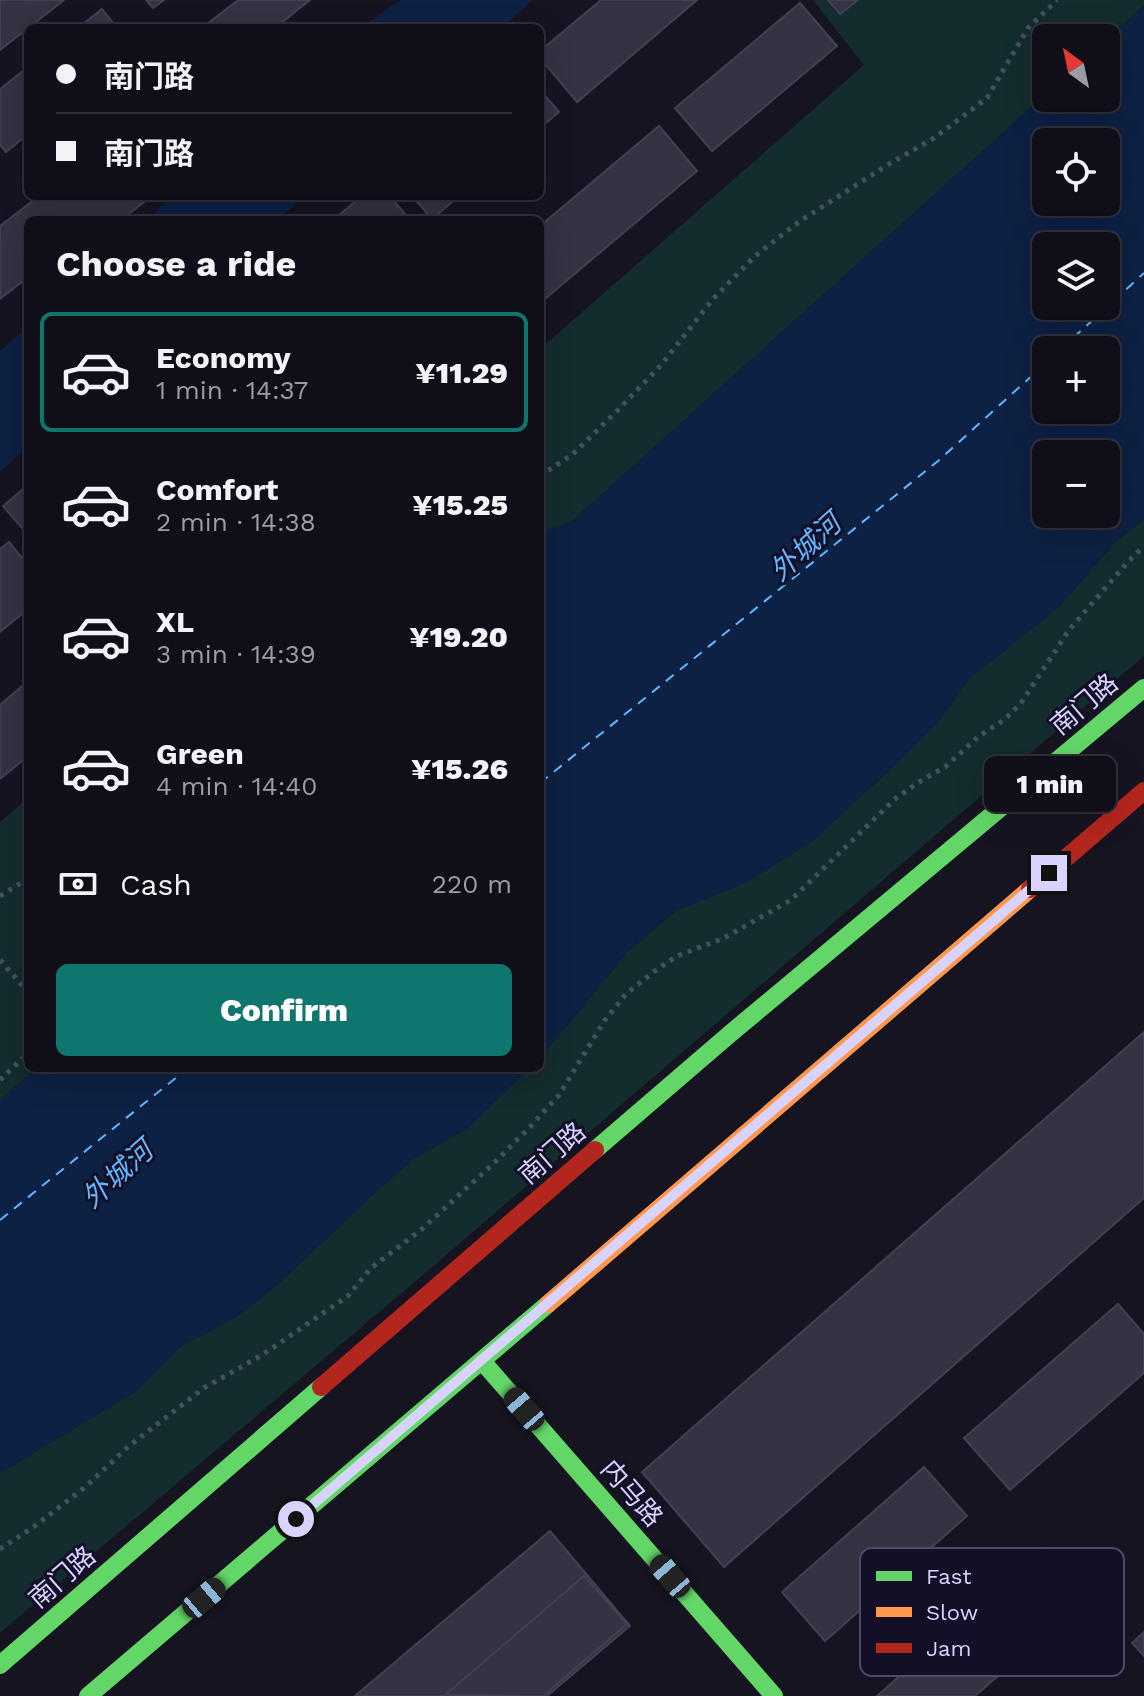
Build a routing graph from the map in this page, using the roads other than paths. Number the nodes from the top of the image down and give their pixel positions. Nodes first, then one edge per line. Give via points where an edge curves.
1 (1144, 688) edge
2 (1144, 791) edge
3 (482, 1361) junction
4 (0, 1665) edge
5 (88, 1696) edge
6 (774, 1696) edge

1 - 4 main road, 南门路 via 731,1033
2 - 3 main road
3 - 5 main road
3 - 6 main road, 内马路

